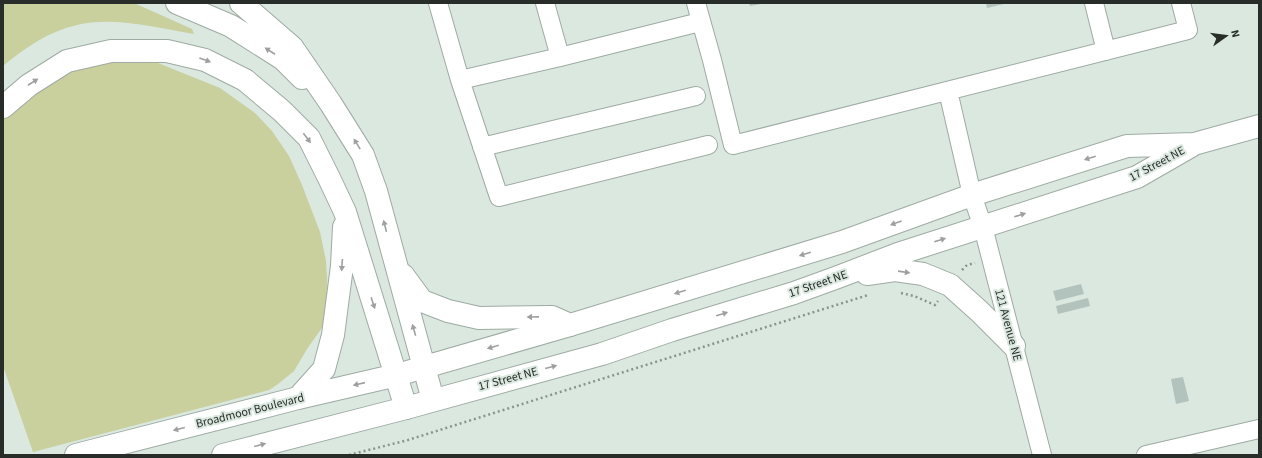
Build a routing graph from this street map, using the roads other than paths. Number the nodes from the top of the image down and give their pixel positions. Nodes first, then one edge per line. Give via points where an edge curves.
1 (177, 3) edge
2 (241, 3) edge
3 (438, 3) edge
4 (545, 3) edge
5 (696, 3) edge
6 (1094, 3) edge
7 (1182, 3) edge
8 (700, 22) junction
9 (1106, 51) junction
10 (560, 57) junction
11 (460, 80) junction
12 (948, 91) junction
13 (696, 96) dead end
14 (331, 104) junction
15 (3, 107) edge
16 (1259, 126) edge
17 (1194, 144) junction
18 (708, 145) dead end
19 (482, 147) junction
20 (972, 195) junction
21 (345, 212) junction
22 (983, 227) junction
23 (395, 264) junction
24 (838, 277) junction
25 (570, 325) junction
26 (1014, 346) junction
27 (424, 367) junction
28 (396, 375) junction
29 (298, 398) junction
30 (433, 400) junction
31 (406, 408) junction
32 (1259, 429) edge
33 (76, 455) edge
34 (223, 455) edge
35 (1042, 455) edge
36 (1146, 455) edge

14 -> 1 main road via 276,55 231,26
2 - 14 main road via 292,47
3 - 11 street
4 - 10 street
5 - 8 street
6 - 9 street
7 - 9 street via 1188,30
8 - 10 street
8 - 12 street via 733,145
9 - 12 street
10 - 11 street
11 - 19 street
12 - 20 street, 121 Avenue NE
13 - 19 street
23 -> 14 main road via 376,191 363,155
15 -> 21 main road via 29,85 67,61 111,51 167,51 205,60 245,80 309,138
16 - 17 main road, 17 Street NE
17 -> 20 main road, 17 Street NE via 1127,146
22 -> 17 main road, 17 Street NE via 1137,177
18 - 19 street via 499,197
20 - 22 street, 121 Avenue NE
20 -> 25 main road, 17 Street NE via 842,242
21 -> 28 main road
21 -> 29 main road via 342,266 333,335 324,369
24 -> 22 main road, 17 Street NE via 898,254
22 - 26 street, 121 Avenue NE
25 -> 23 main road via 552,317 479,318 448,311 422,301
27 -> 23 main road
24 -> 26 main road via 895,270 923,274 950,284
30 -> 24 main road, 17 Street NE via 602,354
25 -> 27 main road, 17 Street NE
26 - 35 street, 121 Avenue NE
27 - 28 main road, Broadmoor Boulevard
27 - 30 main road
28 -> 29 main road, Broadmoor Boulevard
28 - 31 main road
29 -> 33 main road, Broadmoor Boulevard
30 - 31 main road
34 -> 31 main road
32 - 36 street

